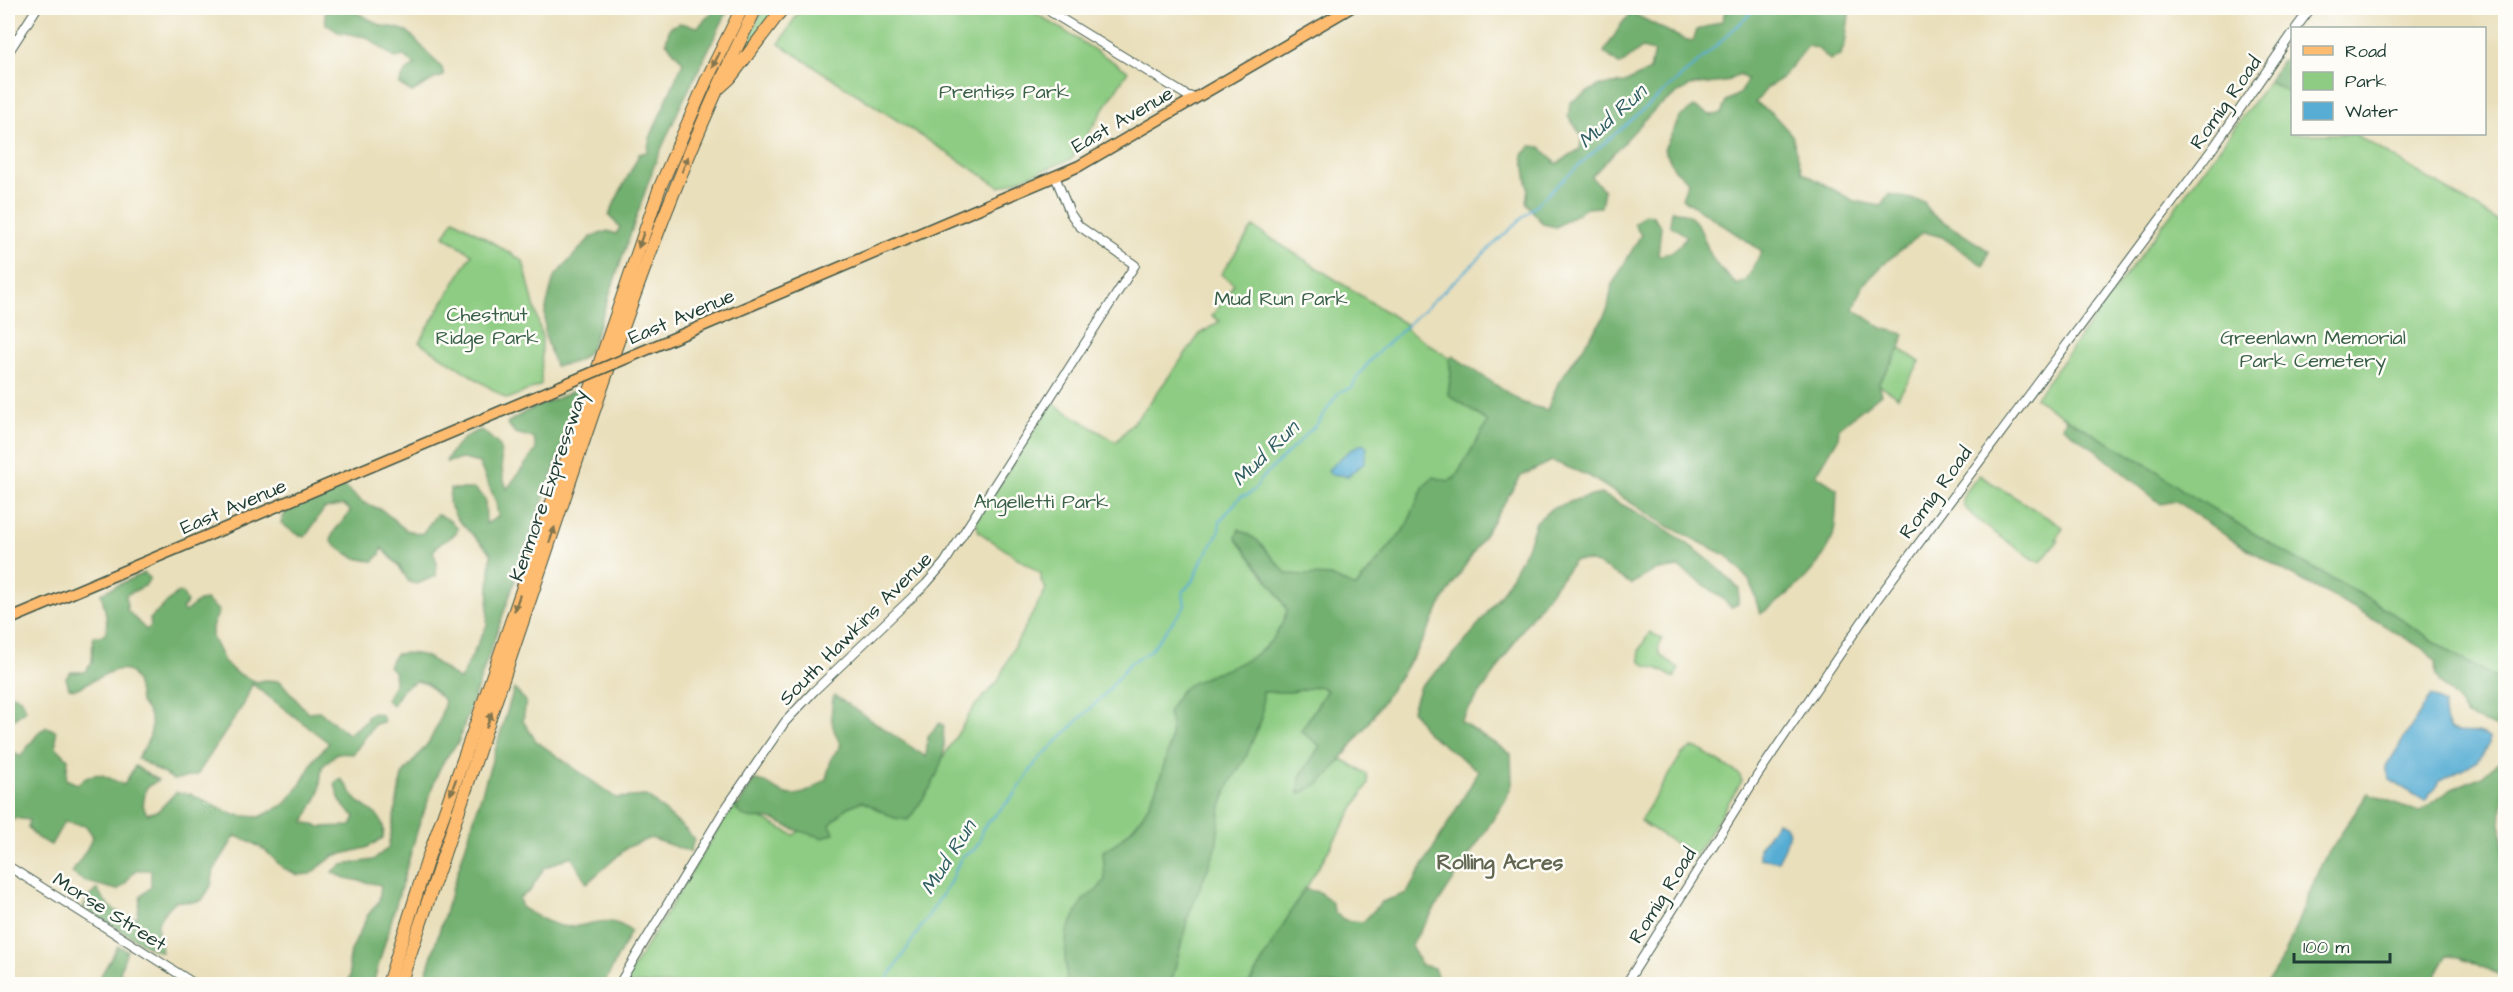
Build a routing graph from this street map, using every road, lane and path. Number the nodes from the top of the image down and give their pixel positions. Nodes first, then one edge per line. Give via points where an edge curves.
1 (37, 8) edge
2 (742, 8) edge
3 (756, 8) edge
4 (783, 8) edge
5 (1044, 8) edge
6 (1350, 8) edge
7 (2311, 8) edge
8 (2297, 27) edge
9 (2291, 35) edge
10 (8, 53) edge
11 (714, 93) junction
12 (1195, 98) junction
13 (1055, 176) junction
14 (8, 620) edge
15 (8, 866) edge
16 (430, 895) junction
17 (402, 941) junction
18 (195, 984) edge
19 (382, 984) edge
20 (388, 984) edge
21 (400, 984) edge
22 (404, 984) edge
23 (619, 984) edge
24 (1626, 984) edge

1 - 10 street
2 -> 17 highway, Kenmore Expressway via 706,79 660,187
3 - 11 highway, Kenmore Expressway
4 - 11 highway
5 - 12 street
6 - 12 main road, East Avenue
7 - 8 street
9 - 24 street, Romig Road via 2213,148 1878,598 1757,776
16 -> 11 highway, Kenmore Expressway via 606,376
12 - 13 main road, East Avenue via 1094,158
13 - 14 main road, East Avenue, bridge
13 - 23 street, South Hawkins Avenue via 1079,226 1135,265 960,542 926,584 784,722 723,812
15 - 18 street, Morse Street
16 - 21 highway, Kenmore Expressway
16 - 22 highway
17 - 19 highway
17 - 20 highway

